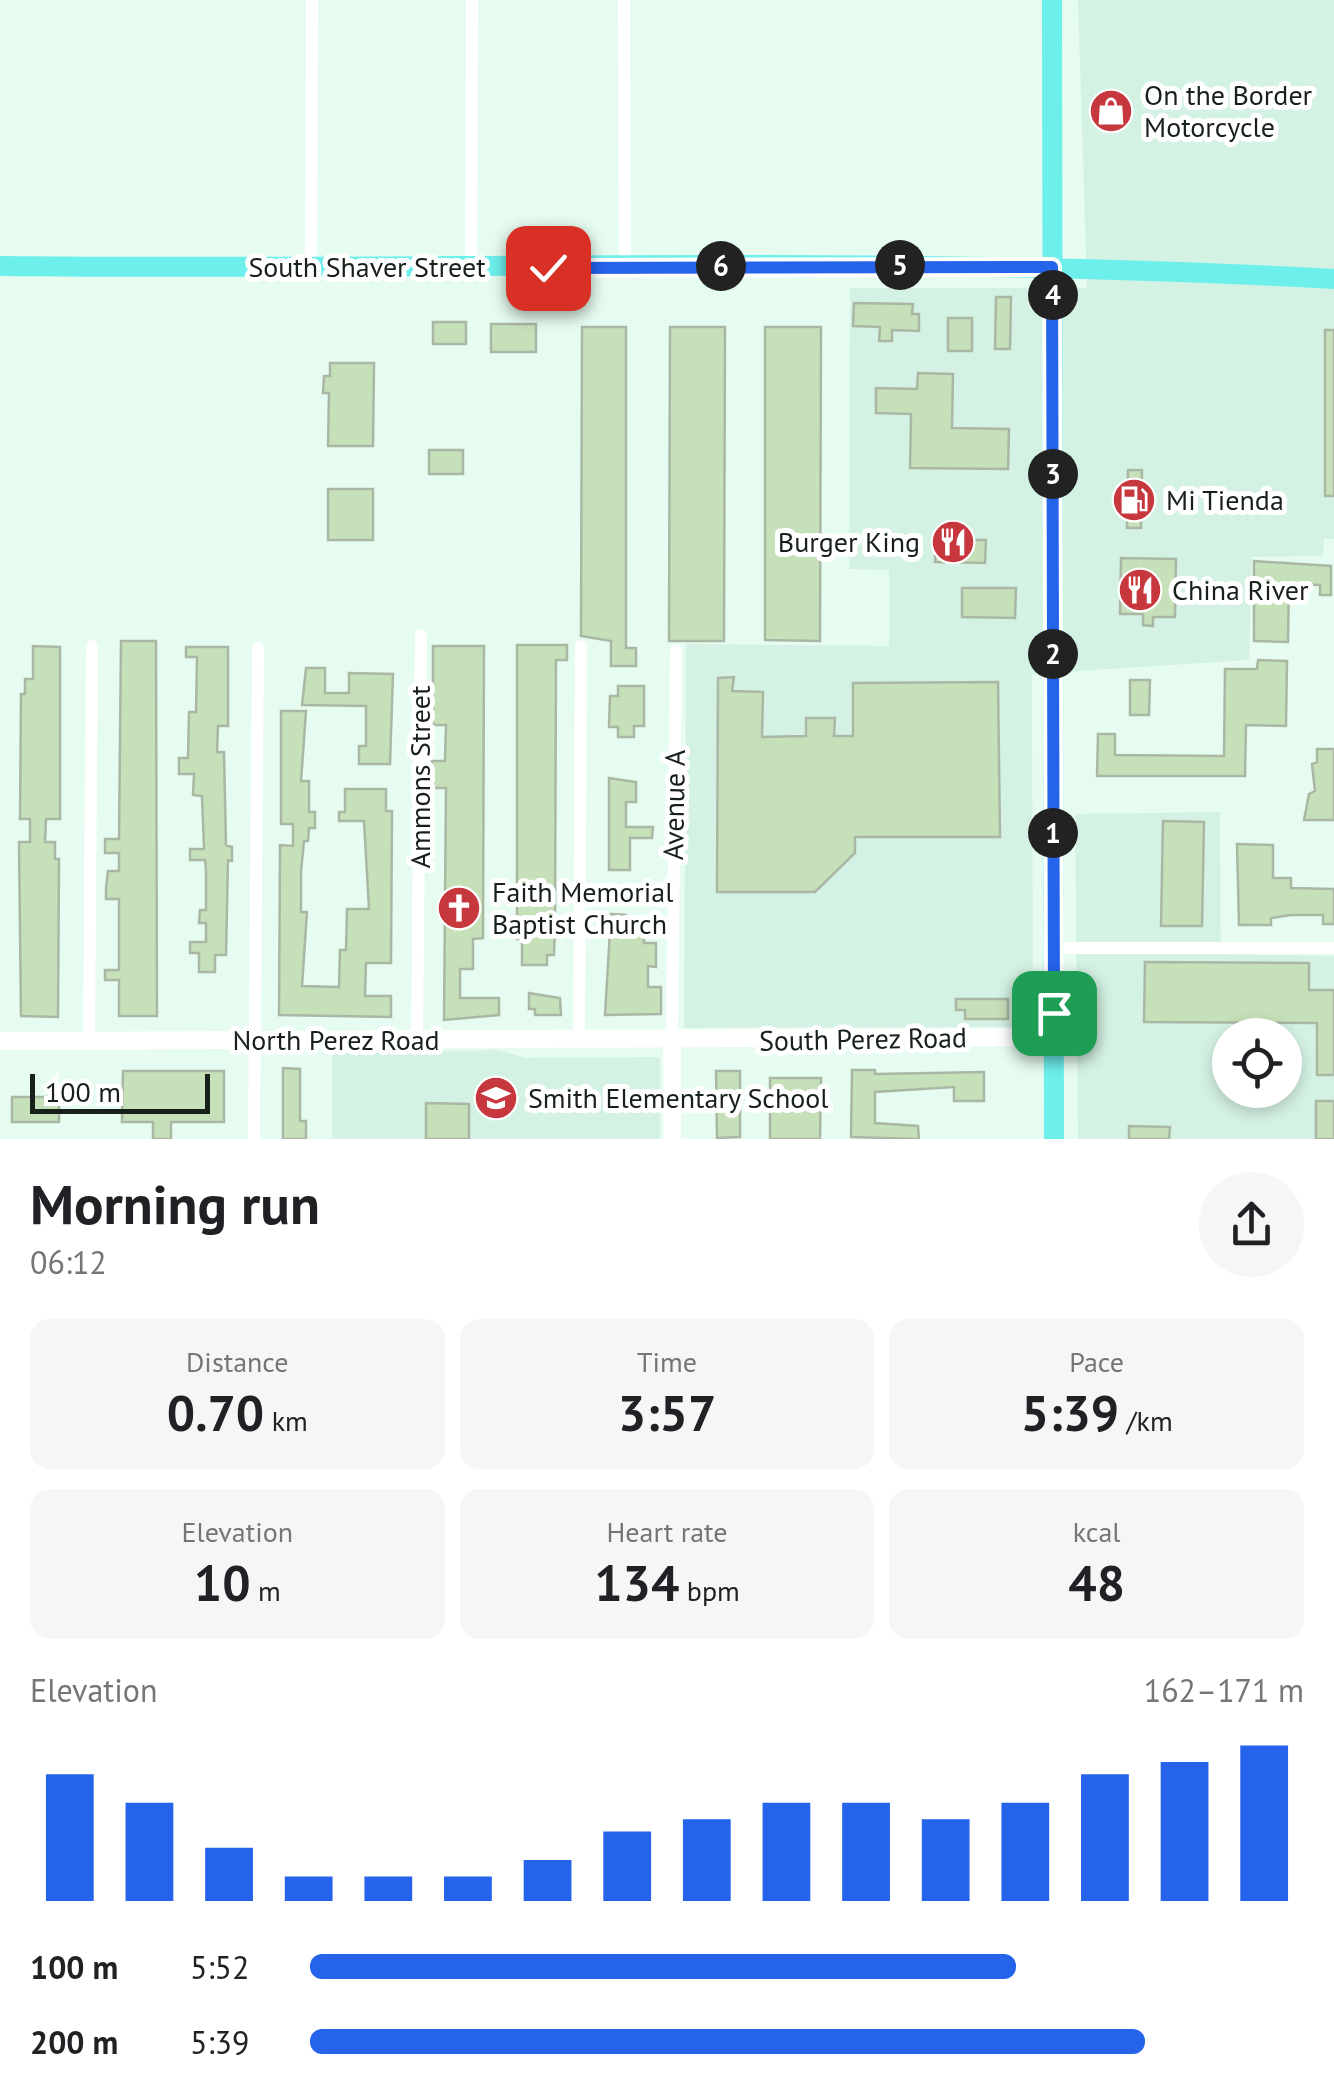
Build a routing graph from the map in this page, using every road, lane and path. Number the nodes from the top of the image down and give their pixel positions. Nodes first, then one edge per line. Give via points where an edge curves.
1 (312, 0) edge
2 (472, 0) edge
3 (624, 0) edge
4 (1052, 0) edge
5 (0, 266) edge
6 (311, 266) junction
7 (625, 267) junction
8 (1052, 267) junction
9 (471, 268) junction
10 (1334, 278) edge
11 (421, 635) dead end
12 (92, 646) dead end
13 (581, 646) dead end
14 (258, 648) dead end
15 (676, 650) dead end
16 (1054, 948) junction
17 (1334, 948) edge
18 (1054, 1037) junction
19 (579, 1039) junction
20 (90, 1040) junction
21 (418, 1040) junction
22 (0, 1041) edge
23 (255, 1041) junction
24 (672, 1042) junction
25 (254, 1139) edge
26 (672, 1139) edge
27 (1054, 1139) edge

1 - 6 street
2 - 9 street
3 - 7 street
4 - 8 main road
5 - 6 main road, South Shaver Street
6 - 9 main road, South Shaver Street
7 - 8 main road, South Shaver Street
7 - 9 main road, South Shaver Street
8 - 10 main road, South Shaver Street
8 - 16 main road
11 - 21 street, Ammons Street
12 - 20 street
13 - 19 street
14 - 23 street
15 - 24 street, Avenue A
16 - 17 street
16 - 18 main road
18 - 24 street, South Perez Road
18 - 27 main road
19 - 21 street, North Perez Road
19 - 24 street, North Perez Road
20 - 22 street, North Perez Road
20 - 23 street, North Perez Road
21 - 23 street, North Perez Road
23 - 25 street
24 - 26 street, Avenue A

